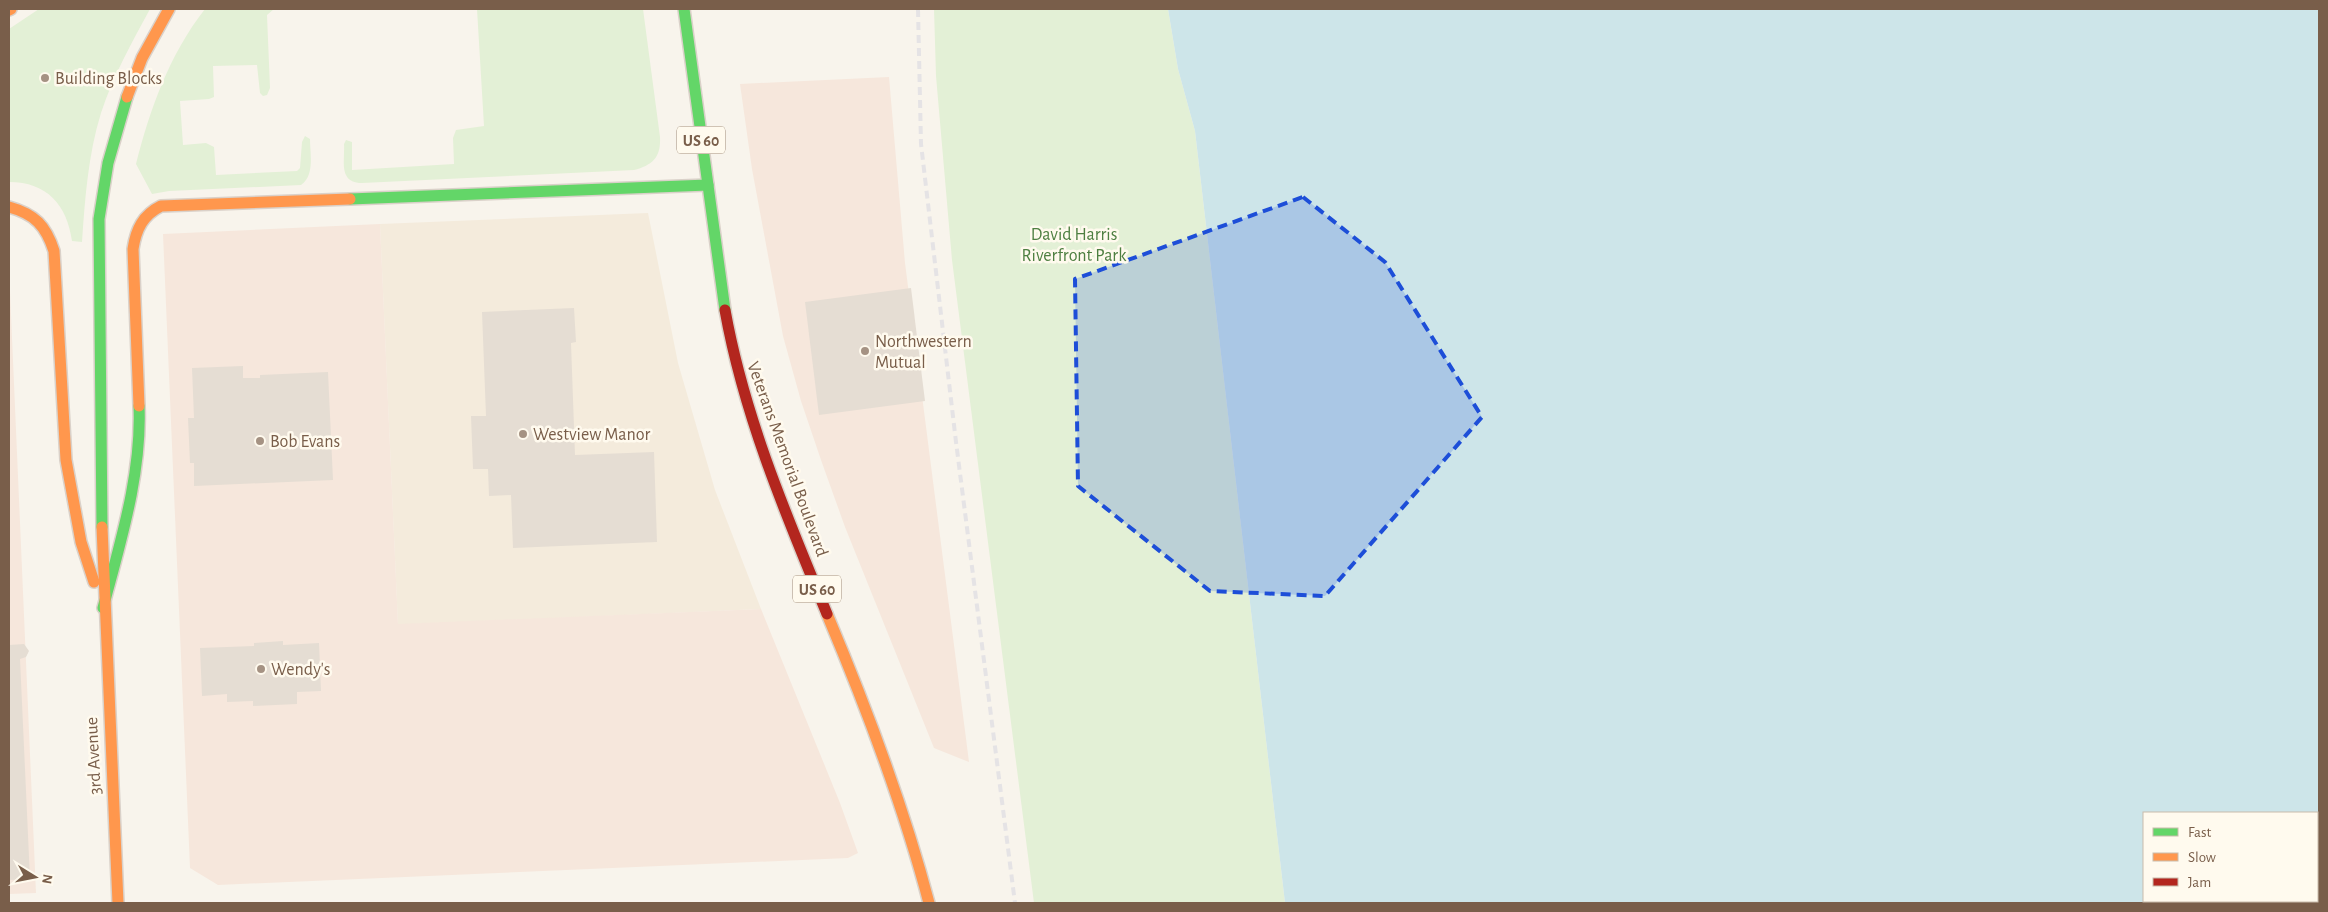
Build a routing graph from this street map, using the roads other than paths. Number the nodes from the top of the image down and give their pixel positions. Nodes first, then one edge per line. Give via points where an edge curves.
1 (169, 9) edge
2 (684, 9) edge
3 (708, 185) junction
4 (9, 207) edge
5 (103, 608) junction
6 (118, 903) edge
7 (929, 903) edge

1 - 5 main road, 3rd Avenue via 140,60 125,98 113,136 102,193 98,268
2 - 3 main road, Veterans Memorial Boulevard / US 60
3 - 5 main road via 161,206 152,210 138,227 133,250 140,423 135,468 125,524
3 - 7 main road, Veterans Memorial Boulevard / US 60 via 724,312 744,396 906,818
4 - 5 main road via 39,219 49,233 54,251 59,373 68,468 85,560
5 - 6 main road, 3rd Avenue

